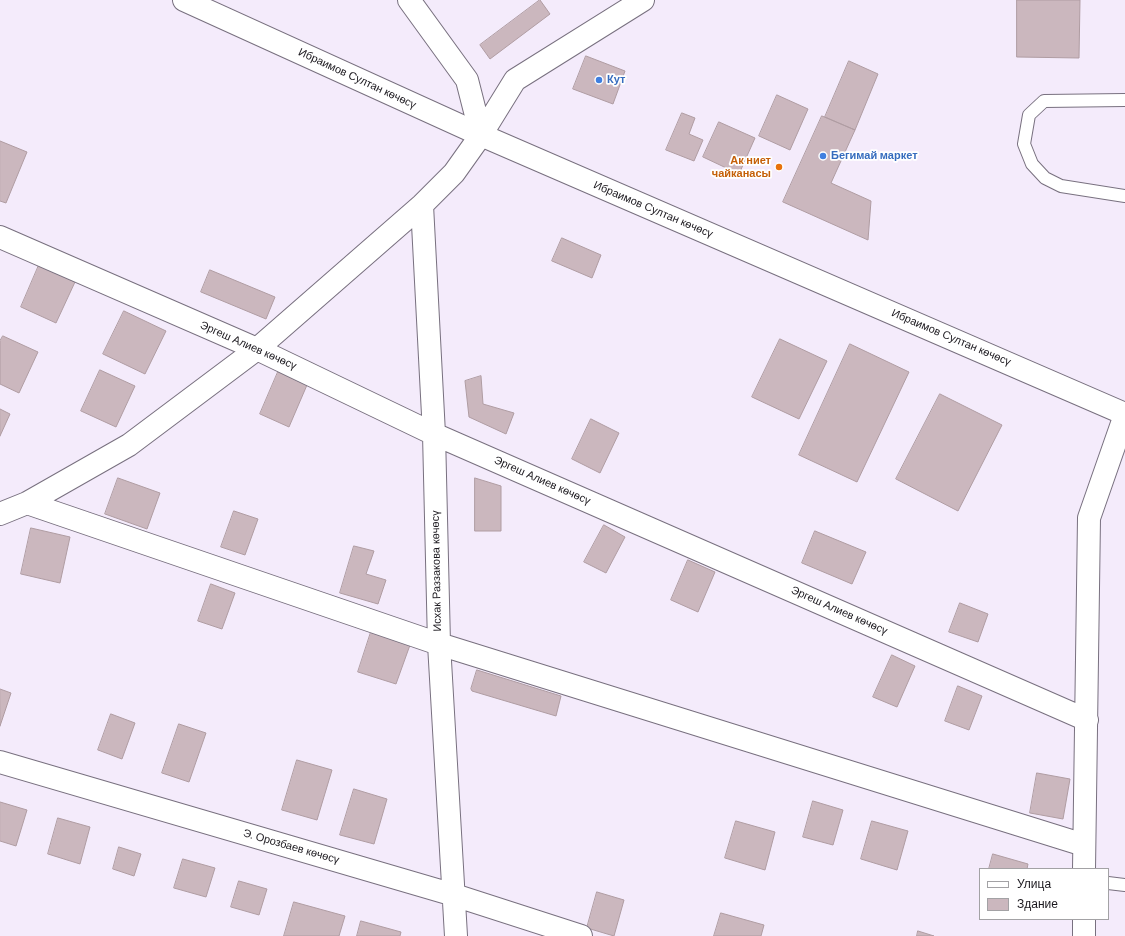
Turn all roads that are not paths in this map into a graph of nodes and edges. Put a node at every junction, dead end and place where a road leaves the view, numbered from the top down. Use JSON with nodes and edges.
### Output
{"nodes":[{"id":1,"x":184,"y":0,"type":"edge"},
{"id":2,"x":409,"y":0,"type":"edge"},
{"id":3,"x":643,"y":0,"type":"edge"},
{"id":4,"x":1125,"y":100,"type":"edge"},
{"id":5,"x":481,"y":136,"type":"junction"},
{"id":6,"x":1125,"y":196,"type":"edge"},
{"id":7,"x":422,"y":205,"type":"junction"},
{"id":8,"x":0,"y":237,"type":"edge"},
{"id":9,"x":257,"y":349,"type":"junction"},
{"id":10,"x":1125,"y":414,"type":"edge"},
{"id":11,"x":434,"y":434,"type":"junction"},
{"id":12,"x":27,"y":503,"type":"junction"},
{"id":13,"x":0,"y":514,"type":"edge"},
{"id":14,"x":439,"y":644,"type":"junction"},
{"id":15,"x":1087,"y":720,"type":"junction"},
{"id":16,"x":0,"y":762,"type":"edge"},
{"id":17,"x":1084,"y":845,"type":"junction"},
{"id":18,"x":1084,"y":868,"type":"edge"},
{"id":19,"x":1109,"y":883,"type":"edge"},
{"id":20,"x":1125,"y":885,"type":"edge"},
{"id":21,"x":454,"y":895,"type":"junction"},
{"id":22,"x":1084,"y":920,"type":"edge"},
{"id":23,"x":456,"y":936,"type":"edge"},
{"id":24,"x":581,"y":936,"type":"edge"},
{"id":25,"x":1084,"y":936,"type":"edge"}],
"edges":[{"from":1,"to":5,"type":"street","name":"Ибраимов Султан көчөсү"},
{"from":2,"to":5,"type":"street"},
{"from":3,"to":5,"type":"street"},
{"from":4,"to":6,"type":"lane"},
{"from":5,"to":7,"type":"street"},
{"from":5,"to":10,"type":"street","name":"Ибраимов Султан көчөсү"},
{"from":7,"to":9,"type":"street"},
{"from":7,"to":11,"type":"street","name":"Исхак Раззакова көчөсү"},
{"from":8,"to":9,"type":"street","name":"Эргеш Алиев көчөсү"},
{"from":9,"to":11,"type":"street","name":"Эргеш Алиев көчөсү"},
{"from":9,"to":12,"type":"street"},
{"from":10,"to":15,"type":"street"},
{"from":11,"to":14,"type":"street","name":"Исхак Раззакова көчөсү"},
{"from":11,"to":15,"type":"street","name":"Эргеш Алиев көчөсү"},
{"from":12,"to":13,"type":"street"},
{"from":12,"to":14,"type":"street"},
{"from":14,"to":17,"type":"street"},
{"from":14,"to":21,"type":"street","name":"Исхак Раззакова көчөсү"},
{"from":15,"to":17,"type":"street"},
{"from":16,"to":21,"type":"street","name":"Э. Орозбаев көчөсү"},
{"from":17,"to":18,"type":"street"},
{"from":19,"to":20,"type":"lane"},
{"from":21,"to":23,"type":"street","name":"Исхак Раззакова көчөсү"},
{"from":21,"to":24,"type":"street","name":"Э. Орозбаев көчөсү"},
{"from":22,"to":25,"type":"street"}]}
